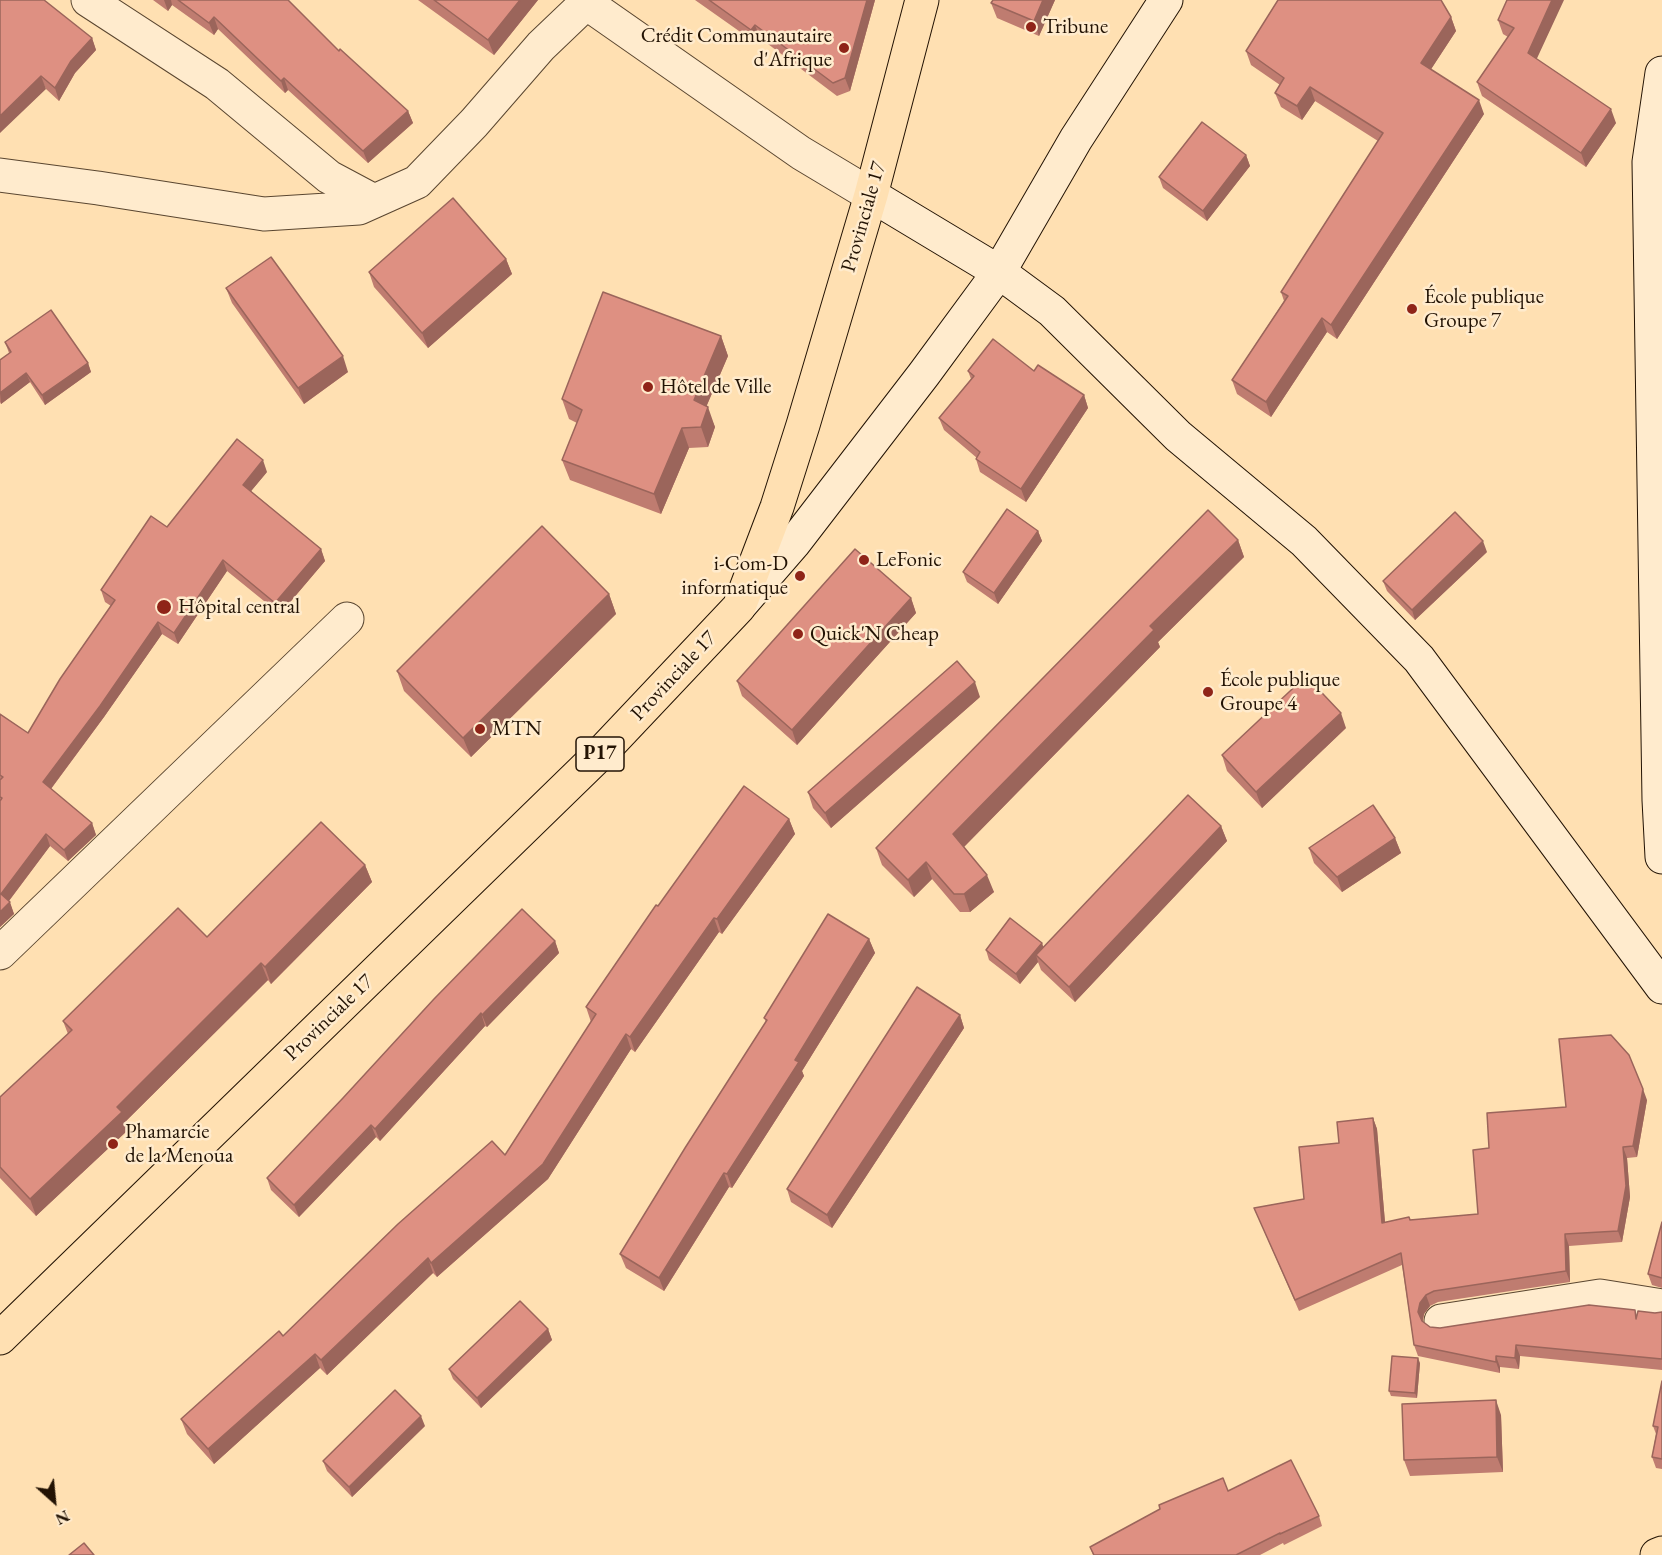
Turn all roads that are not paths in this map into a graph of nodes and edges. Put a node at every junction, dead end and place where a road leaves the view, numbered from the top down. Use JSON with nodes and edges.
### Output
{"nodes":[{"id":1,"x":88,"y":0,"type":"edge"},
{"id":2,"x":922,"y":0,"type":"edge"},
{"id":3,"x":1166,"y":0,"type":"edge"},
{"id":4,"x":584,"y":2,"type":"edge"},
{"id":5,"x":1662,"y":72,"type":"edge"},
{"id":6,"x":0,"y":176,"type":"edge"},
{"id":7,"x":871,"y":195,"type":"junction"},
{"id":8,"x":374,"y":201,"type":"junction"},
{"id":9,"x":999,"y":272,"type":"junction"},
{"id":10,"x":739,"y":607,"type":"junction"},
{"id":11,"x":347,"y":619,"type":"dead end"},
{"id":12,"x":1660,"y":800,"type":"edge"},
{"id":13,"x":1662,"y":857,"type":"edge"},
{"id":14,"x":0,"y":952,"type":"edge"},
{"id":15,"x":1662,"y":987,"type":"edge"},
{"id":16,"x":1662,"y":1306,"type":"edge"},
{"id":17,"x":1441,"y":1321,"type":"dead end"},
{"id":18,"x":0,"y":1338,"type":"edge"},
{"id":19,"x":1662,"y":1553,"type":"edge"},
{"id":20,"x":1657,"y":1555,"type":"edge"}],
"edges":[{"from":1,"to":8,"type":"street"},
{"from":2,"to":7,"type":"main road","name":"Provinciale 17","number":"P17"},
{"from":3,"to":9,"type":"street"},
{"from":4,"to":7,"type":"street"},
{"from":4,"to":8,"type":"street"},
{"from":5,"to":12,"type":"street"},
{"from":6,"to":8,"type":"street"},
{"from":7,"to":9,"type":"street"},
{"from":7,"to":10,"type":"main road","name":"Provinciale 17","number":"P17"},
{"from":9,"to":10,"type":"street"},
{"from":9,"to":15,"type":"street"},
{"from":10,"to":18,"type":"main road","name":"Provinciale 17","number":"P17"},
{"from":11,"to":14,"type":"street"},
{"from":12,"to":13,"type":"street"},
{"from":16,"to":17,"type":"street"},
{"from":19,"to":20,"type":"main road"}]}
